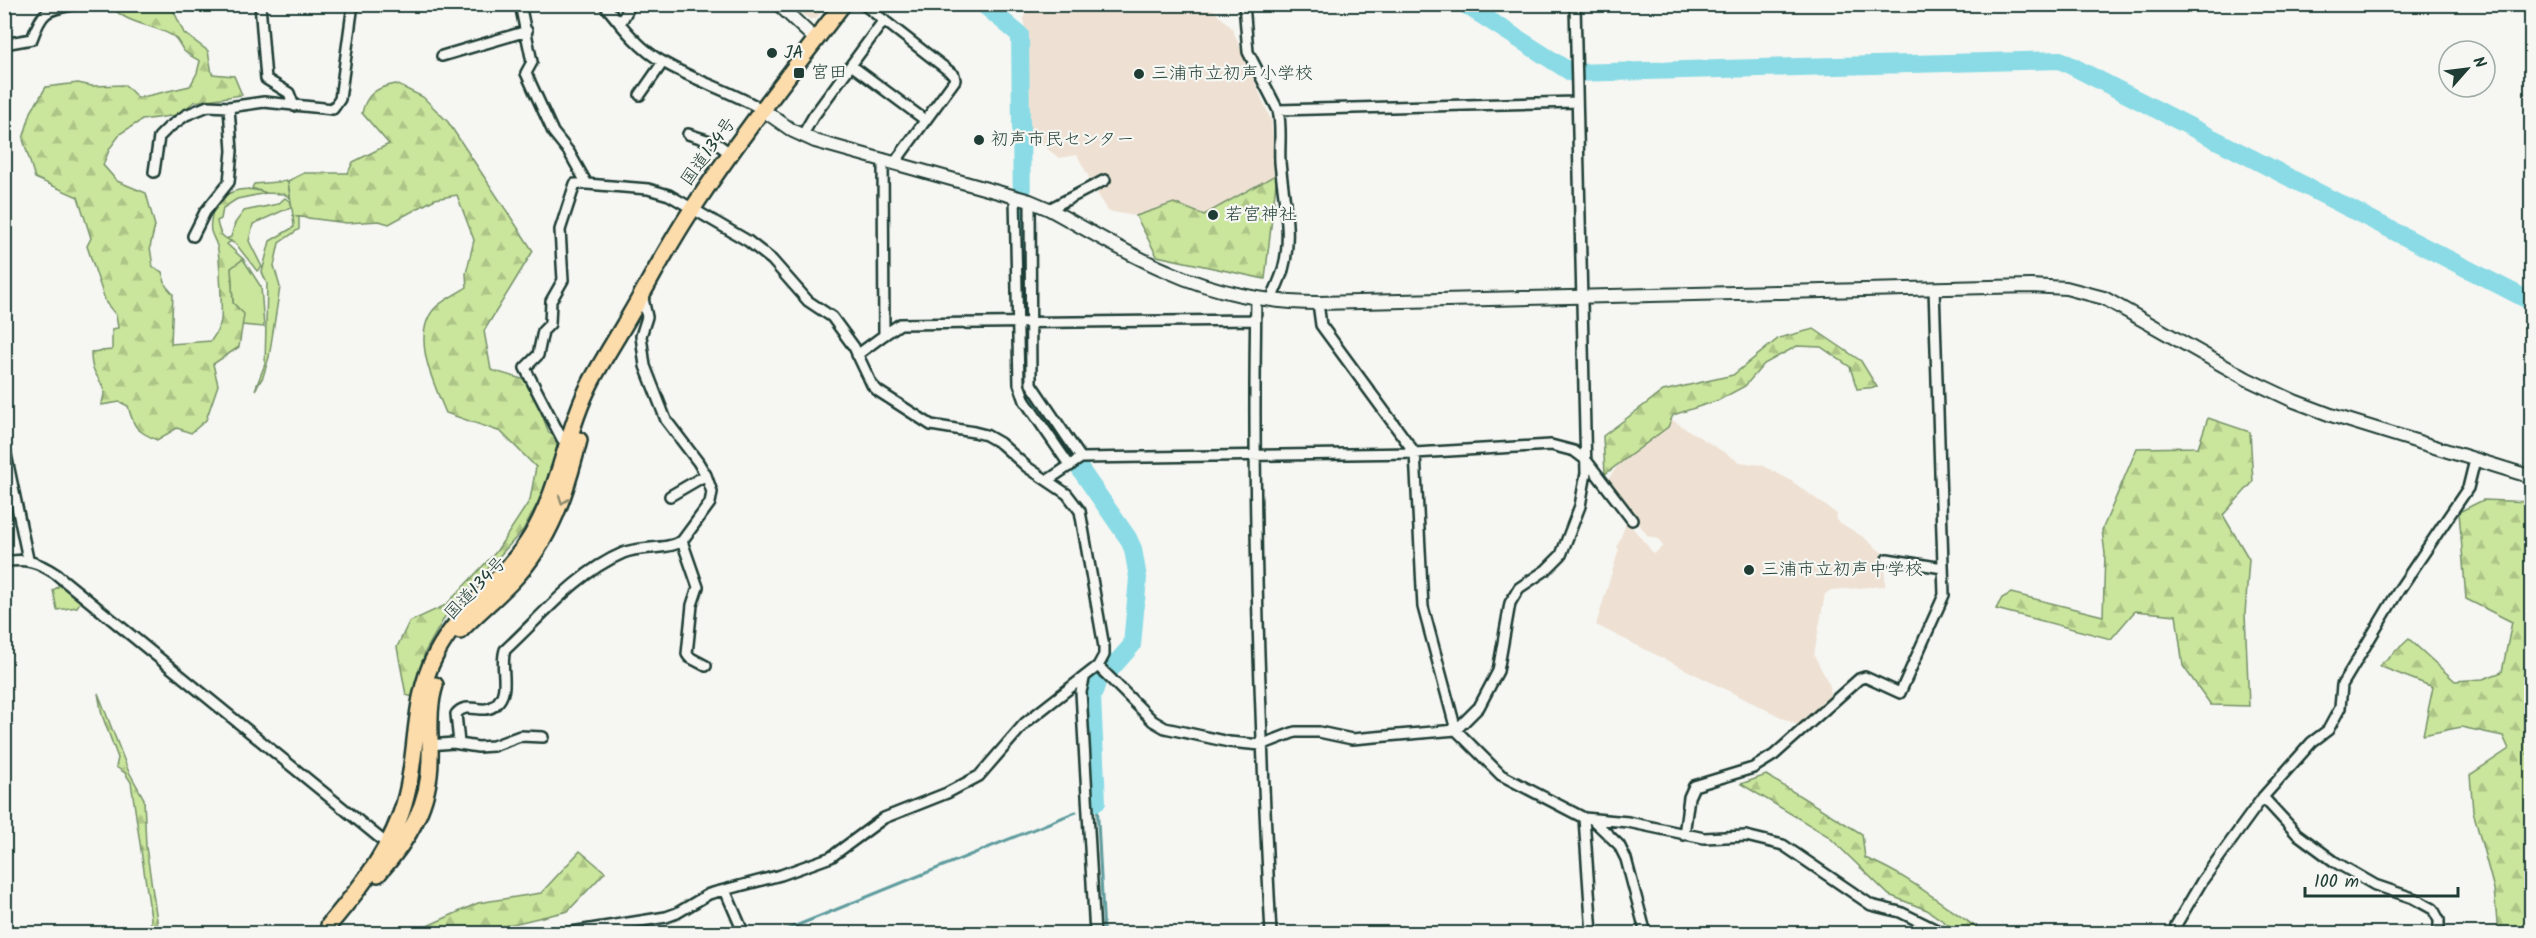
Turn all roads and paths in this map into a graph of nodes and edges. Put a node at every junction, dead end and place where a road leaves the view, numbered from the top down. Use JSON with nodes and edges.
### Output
{"nodes":[{"id":1,"x":77,"y":4,"type":"edge"},
{"id":2,"x":260,"y":4,"type":"edge"},
{"id":3,"x":353,"y":4,"type":"edge"},
{"id":4,"x":520,"y":4,"type":"edge"},
{"id":5,"x":604,"y":4,"type":"edge"},
{"id":6,"x":631,"y":4,"type":"edge"},
{"id":7,"x":778,"y":4,"type":"edge"},
{"id":8,"x":843,"y":4,"type":"edge"},
{"id":9,"x":863,"y":4,"type":"edge"},
{"id":10,"x":1244,"y":4,"type":"edge"},
{"id":11,"x":1575,"y":4,"type":"edge"},
{"id":12,"x":885,"y":20,"type":"junction"},
{"id":13,"x":620,"y":24,"type":"junction"},
{"id":14,"x":527,"y":31,"type":"junction"},
{"id":15,"x":816,"y":40,"type":"junction"},
{"id":16,"x":4,"y":44,"type":"edge"},
{"id":17,"x":442,"y":56,"type":"dead end"},
{"id":18,"x":663,"y":62,"type":"junction"},
{"id":19,"x":851,"y":65,"type":"junction"},
{"id":20,"x":640,"y":94,"type":"dead end"},
{"id":21,"x":1576,"y":102,"type":"junction"},
{"id":22,"x":229,"y":106,"type":"junction"},
{"id":23,"x":294,"y":106,"type":"junction"},
{"id":24,"x":763,"y":110,"type":"junction"},
{"id":25,"x":1278,"y":110,"type":"junction"},
{"id":26,"x":925,"y":120,"type":"junction"},
{"id":27,"x":688,"y":134,"type":"dead end"},
{"id":28,"x":802,"y":136,"type":"junction"},
{"id":29,"x":731,"y":154,"type":"junction"},
{"id":30,"x":889,"y":160,"type":"junction"},
{"id":31,"x":154,"y":172,"type":"dead end"},
{"id":32,"x":1105,"y":180,"type":"dead end"},
{"id":33,"x":586,"y":184,"type":"junction"},
{"id":34,"x":1022,"y":199,"type":"junction"},
{"id":35,"x":693,"y":208,"type":"junction"},
{"id":36,"x":1049,"y":209,"type":"junction"},
{"id":37,"x":193,"y":236,"type":"dead end"},
{"id":38,"x":1935,"y":288,"type":"junction"},
{"id":39,"x":642,"y":294,"type":"junction"},
{"id":40,"x":1256,"y":298,"type":"junction"},
{"id":41,"x":1583,"y":298,"type":"junction"},
{"id":42,"x":1271,"y":300,"type":"junction"},
{"id":43,"x":1318,"y":303,"type":"junction"},
{"id":44,"x":1255,"y":320,"type":"junction"},
{"id":45,"x":1024,"y":323,"type":"junction"},
{"id":46,"x":884,"y":334,"type":"junction"},
{"id":47,"x":857,"y":355,"type":"junction"},
{"id":48,"x":602,"y":364,"type":"junction"},
{"id":49,"x":568,"y":443,"type":"junction"},
{"id":50,"x":4,"y":444,"type":"edge"},
{"id":51,"x":1415,"y":453,"type":"junction"},
{"id":52,"x":1255,"y":455,"type":"junction"},
{"id":53,"x":1586,"y":460,"type":"junction"},
{"id":54,"x":2475,"y":460,"type":"junction"},
{"id":55,"x":1075,"y":462,"type":"junction"},
{"id":56,"x":706,"y":475,"type":"junction"},
{"id":57,"x":2532,"y":477,"type":"edge"},
{"id":58,"x":1048,"y":480,"type":"junction"},
{"id":59,"x":670,"y":496,"type":"dead end"},
{"id":60,"x":1632,"y":520,"type":"dead end"},
{"id":61,"x":682,"y":541,"type":"junction"},
{"id":62,"x":28,"y":559,"type":"junction"},
{"id":63,"x":1887,"y":560,"type":"dead end"},
{"id":64,"x":4,"y":562,"type":"edge"},
{"id":65,"x":1943,"y":568,"type":"junction"},
{"id":66,"x":706,"y":666,"type":"dead end"},
{"id":67,"x":1098,"y":666,"type":"junction"},
{"id":68,"x":1084,"y":679,"type":"junction"},
{"id":69,"x":1456,"y":730,"type":"junction"},
{"id":70,"x":543,"y":738,"type":"dead end"},
{"id":71,"x":459,"y":743,"type":"junction"},
{"id":72,"x":1261,"y":746,"type":"junction"},
{"id":73,"x":430,"y":753,"type":"junction"},
{"id":74,"x":2263,"y":797,"type":"junction"},
{"id":75,"x":399,"y":818,"type":"junction"},
{"id":76,"x":1588,"y":819,"type":"junction"},
{"id":77,"x":1684,"y":835,"type":"junction"},
{"id":78,"x":387,"y":844,"type":"junction"},
{"id":79,"x":385,"y":866,"type":"junction"},
{"id":80,"x":726,"y":890,"type":"junction"},
{"id":81,"x":2176,"y":925,"type":"dead end"},
{"id":82,"x":324,"y":929,"type":"edge"},
{"id":83,"x":559,"y":933,"type":"edge"},
{"id":84,"x":744,"y":933,"type":"edge"},
{"id":85,"x":1095,"y":933,"type":"edge"},
{"id":86,"x":1271,"y":933,"type":"edge"},
{"id":87,"x":1592,"y":933,"type":"edge"},
{"id":88,"x":1646,"y":933,"type":"edge"},
{"id":89,"x":1946,"y":933,"type":"edge"},
{"id":90,"x":2439,"y":933,"type":"edge"}],
"edges":[{"from":1,"to":16,"type":"street"},
{"from":2,"to":23,"type":"street"},
{"from":3,"to":23,"type":"street"},
{"from":4,"to":14,"type":"street"},
{"from":5,"to":13,"type":"street"},
{"from":6,"to":13,"type":"street"},
{"from":7,"to":15,"type":"street"},
{"from":8,"to":15,"type":"highway","name":"国道134号"},
{"from":9,"to":12,"type":"street"},
{"from":10,"to":25,"type":"street"},
{"from":11,"to":21,"type":"street"},
{"from":12,"to":19,"type":"street"},
{"from":12,"to":26,"type":"street"},
{"from":13,"to":18,"type":"street"},
{"from":14,"to":17,"type":"street"},
{"from":14,"to":33,"type":"street"},
{"from":15,"to":24,"type":"highway","name":"国道134号"},
{"from":18,"to":20,"type":"street"},
{"from":18,"to":24,"type":"street"},
{"from":19,"to":26,"type":"street"},
{"from":19,"to":28,"type":"street"},
{"from":21,"to":25,"type":"street"},
{"from":21,"to":41,"type":"street"},
{"from":22,"to":23,"type":"street"},
{"from":22,"to":31,"type":"street"},
{"from":22,"to":37,"type":"street"},
{"from":24,"to":28,"type":"street"},
{"from":24,"to":29,"type":"highway","name":"国道134号"},
{"from":25,"to":42,"type":"street"},
{"from":26,"to":30,"type":"street"},
{"from":27,"to":29,"type":"street"},
{"from":28,"to":30,"type":"street"},
{"from":29,"to":35,"type":"highway","name":"国道134号"},
{"from":30,"to":34,"type":"street"},
{"from":30,"to":46,"type":"street"},
{"from":32,"to":36,"type":"street"},
{"from":33,"to":35,"type":"street"},
{"from":33,"to":49,"type":"street"},
{"from":34,"to":36,"type":"street"},
{"from":34,"to":45,"type":"street"},
{"from":34,"to":45,"type":"street"},
{"from":35,"to":39,"type":"highway","name":"国道134号"},
{"from":35,"to":47,"type":"street"},
{"from":36,"to":40,"type":"street"},
{"from":38,"to":41,"type":"street"},
{"from":38,"to":54,"type":"street"},
{"from":38,"to":65,"type":"street"},
{"from":39,"to":48,"type":"highway","name":"国道134号"},
{"from":39,"to":56,"type":"street"},
{"from":40,"to":42,"type":"street"},
{"from":40,"to":44,"type":"street"},
{"from":41,"to":43,"type":"street"},
{"from":41,"to":53,"type":"street"},
{"from":42,"to":43,"type":"street"},
{"from":43,"to":51,"type":"street"},
{"from":44,"to":45,"type":"street"},
{"from":44,"to":52,"type":"street"},
{"from":45,"to":46,"type":"street"},
{"from":45,"to":55,"type":"street"},
{"from":46,"to":47,"type":"street"},
{"from":47,"to":58,"type":"street"},
{"from":48,"to":49,"type":"highway","name":"国道134号"},
{"from":48,"to":73,"type":"highway","name":"国道134号","one_way":true},
{"from":49,"to":75,"type":"highway","name":"国道134号"},
{"from":50,"to":62,"type":"street"},
{"from":51,"to":52,"type":"street"},
{"from":51,"to":53,"type":"street"},
{"from":51,"to":69,"type":"street"},
{"from":52,"to":55,"type":"street"},
{"from":52,"to":72,"type":"street"},
{"from":53,"to":60,"type":"street"},
{"from":53,"to":69,"type":"street"},
{"from":54,"to":57,"type":"street"},
{"from":54,"to":74,"type":"street"},
{"from":55,"to":58,"type":"street"},
{"from":56,"to":59,"type":"street"},
{"from":56,"to":61,"type":"street"},
{"from":58,"to":67,"type":"street"},
{"from":61,"to":66,"type":"street"},
{"from":61,"to":71,"type":"street"},
{"from":62,"to":64,"type":"street"},
{"from":62,"to":78,"type":"street"},
{"from":63,"to":65,"type":"street"},
{"from":65,"to":77,"type":"street"},
{"from":67,"to":68,"type":"street"},
{"from":67,"to":72,"type":"street"},
{"from":68,"to":80,"type":"street"},
{"from":68,"to":85,"type":"street"},
{"from":69,"to":72,"type":"street"},
{"from":69,"to":76,"type":"street"},
{"from":70,"to":71,"type":"street"},
{"from":71,"to":73,"type":"street"},
{"from":72,"to":86,"type":"street"},
{"from":73,"to":75,"type":"highway"},
{"from":73,"to":78,"type":"highway"},
{"from":73,"to":79,"type":"highway","name":"国道134号"},
{"from":74,"to":81,"type":"street"},
{"from":74,"to":90,"type":"street"},
{"from":75,"to":78,"type":"highway","name":"国道134号"},
{"from":76,"to":77,"type":"street"},
{"from":76,"to":87,"type":"street"},
{"from":76,"to":88,"type":"street"},
{"from":77,"to":89,"type":"street"},
{"from":78,"to":79,"type":"highway"},
{"from":78,"to":82,"type":"highway","name":"国道134号"},
{"from":79,"to":82,"type":"highway","name":"国道134号"},
{"from":80,"to":83,"type":"street"},
{"from":80,"to":84,"type":"street"}]}
